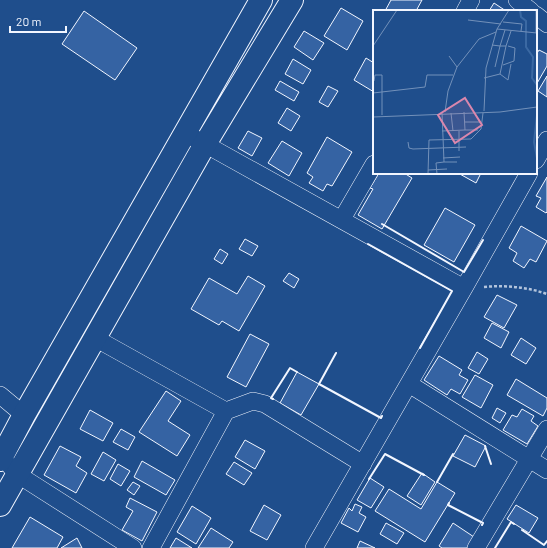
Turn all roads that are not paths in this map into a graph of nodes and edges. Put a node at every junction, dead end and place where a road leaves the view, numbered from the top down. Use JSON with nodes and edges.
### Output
{"nodes":[{"id":1,"x":261,"y":0,"type":"edge"},
{"id":2,"x":292,"y":0,"type":"edge"},
{"id":3,"x":471,"y":0,"type":"edge"},
{"id":4,"x":517,"y":0,"type":"edge"},
{"id":5,"x":466,"y":10,"type":"edge"},
{"id":6,"x":530,"y":10,"type":"edge"},
{"id":7,"x":537,"y":16,"type":"edge"},
{"id":8,"x":547,"y":24,"type":"edge"},
{"id":9,"x":185,"y":133,"type":"junction"},
{"id":10,"x":547,"y":140,"type":"edge"},
{"id":11,"x":205,"y":144,"type":"junction"},
{"id":12,"x":537,"y":158,"type":"edge"},
{"id":13,"x":373,"y":166,"type":"edge"},
{"id":14,"x":528,"y":174,"type":"edge"},
{"id":15,"x":342,"y":219,"type":"junction"},
{"id":16,"x":464,"y":288,"type":"junction"},
{"id":17,"x":95,"y":338,"type":"junction"},
{"id":18,"x":409,"y":384,"type":"junction"},
{"id":19,"x":0,"y":395,"type":"edge"},
{"id":20,"x":226,"y":411,"type":"junction"},
{"id":21,"x":24,"y":415,"type":"junction"},
{"id":22,"x":547,"y":429,"type":"edge"},
{"id":23,"x":1,"y":459,"type":"edge"},
{"id":24,"x":529,"y":459,"type":"junction"},
{"id":25,"x":363,"y":464,"type":"junction"},
{"id":26,"x":547,"y":470,"type":"edge"},
{"id":27,"x":18,"y":474,"type":"junction"},
{"id":28,"x":0,"y":505,"type":"edge"},
{"id":29,"x":133,"y":548,"type":"edge"},
{"id":30,"x":152,"y":548,"type":"edge"},
{"id":31,"x":314,"y":548,"type":"edge"},
{"id":32,"x":476,"y":548,"type":"edge"}],
"edges":[{"from":1,"to":9,"type":"main road"},
{"from":2,"to":11,"type":"main road"},
{"from":3,"to":5,"type":"street"},
{"from":4,"to":6,"type":"street"},
{"from":7,"to":8,"type":"street"},
{"from":9,"to":11,"type":"street"},
{"from":9,"to":21,"type":"main road"},
{"from":10,"to":12,"type":"street"},
{"from":11,"to":15,"type":"street"},
{"from":11,"to":17,"type":"main road"},
{"from":13,"to":15,"type":"street"},
{"from":14,"to":16,"type":"street"},
{"from":15,"to":16,"type":"street"},
{"from":16,"to":18,"type":"street"},
{"from":17,"to":20,"type":"street"},
{"from":17,"to":27,"type":"main road"},
{"from":18,"to":24,"type":"street"},
{"from":18,"to":25,"type":"street"},
{"from":19,"to":21,"type":"street"},
{"from":20,"to":25,"type":"street"},
{"from":20,"to":30,"type":"street"},
{"from":21,"to":23,"type":"main road"},
{"from":22,"to":24,"type":"street"},
{"from":23,"to":27,"type":"street"},
{"from":24,"to":26,"type":"street"},
{"from":24,"to":32,"type":"street"},
{"from":25,"to":31,"type":"street"},
{"from":27,"to":28,"type":"main road"},
{"from":27,"to":29,"type":"street"}]}
